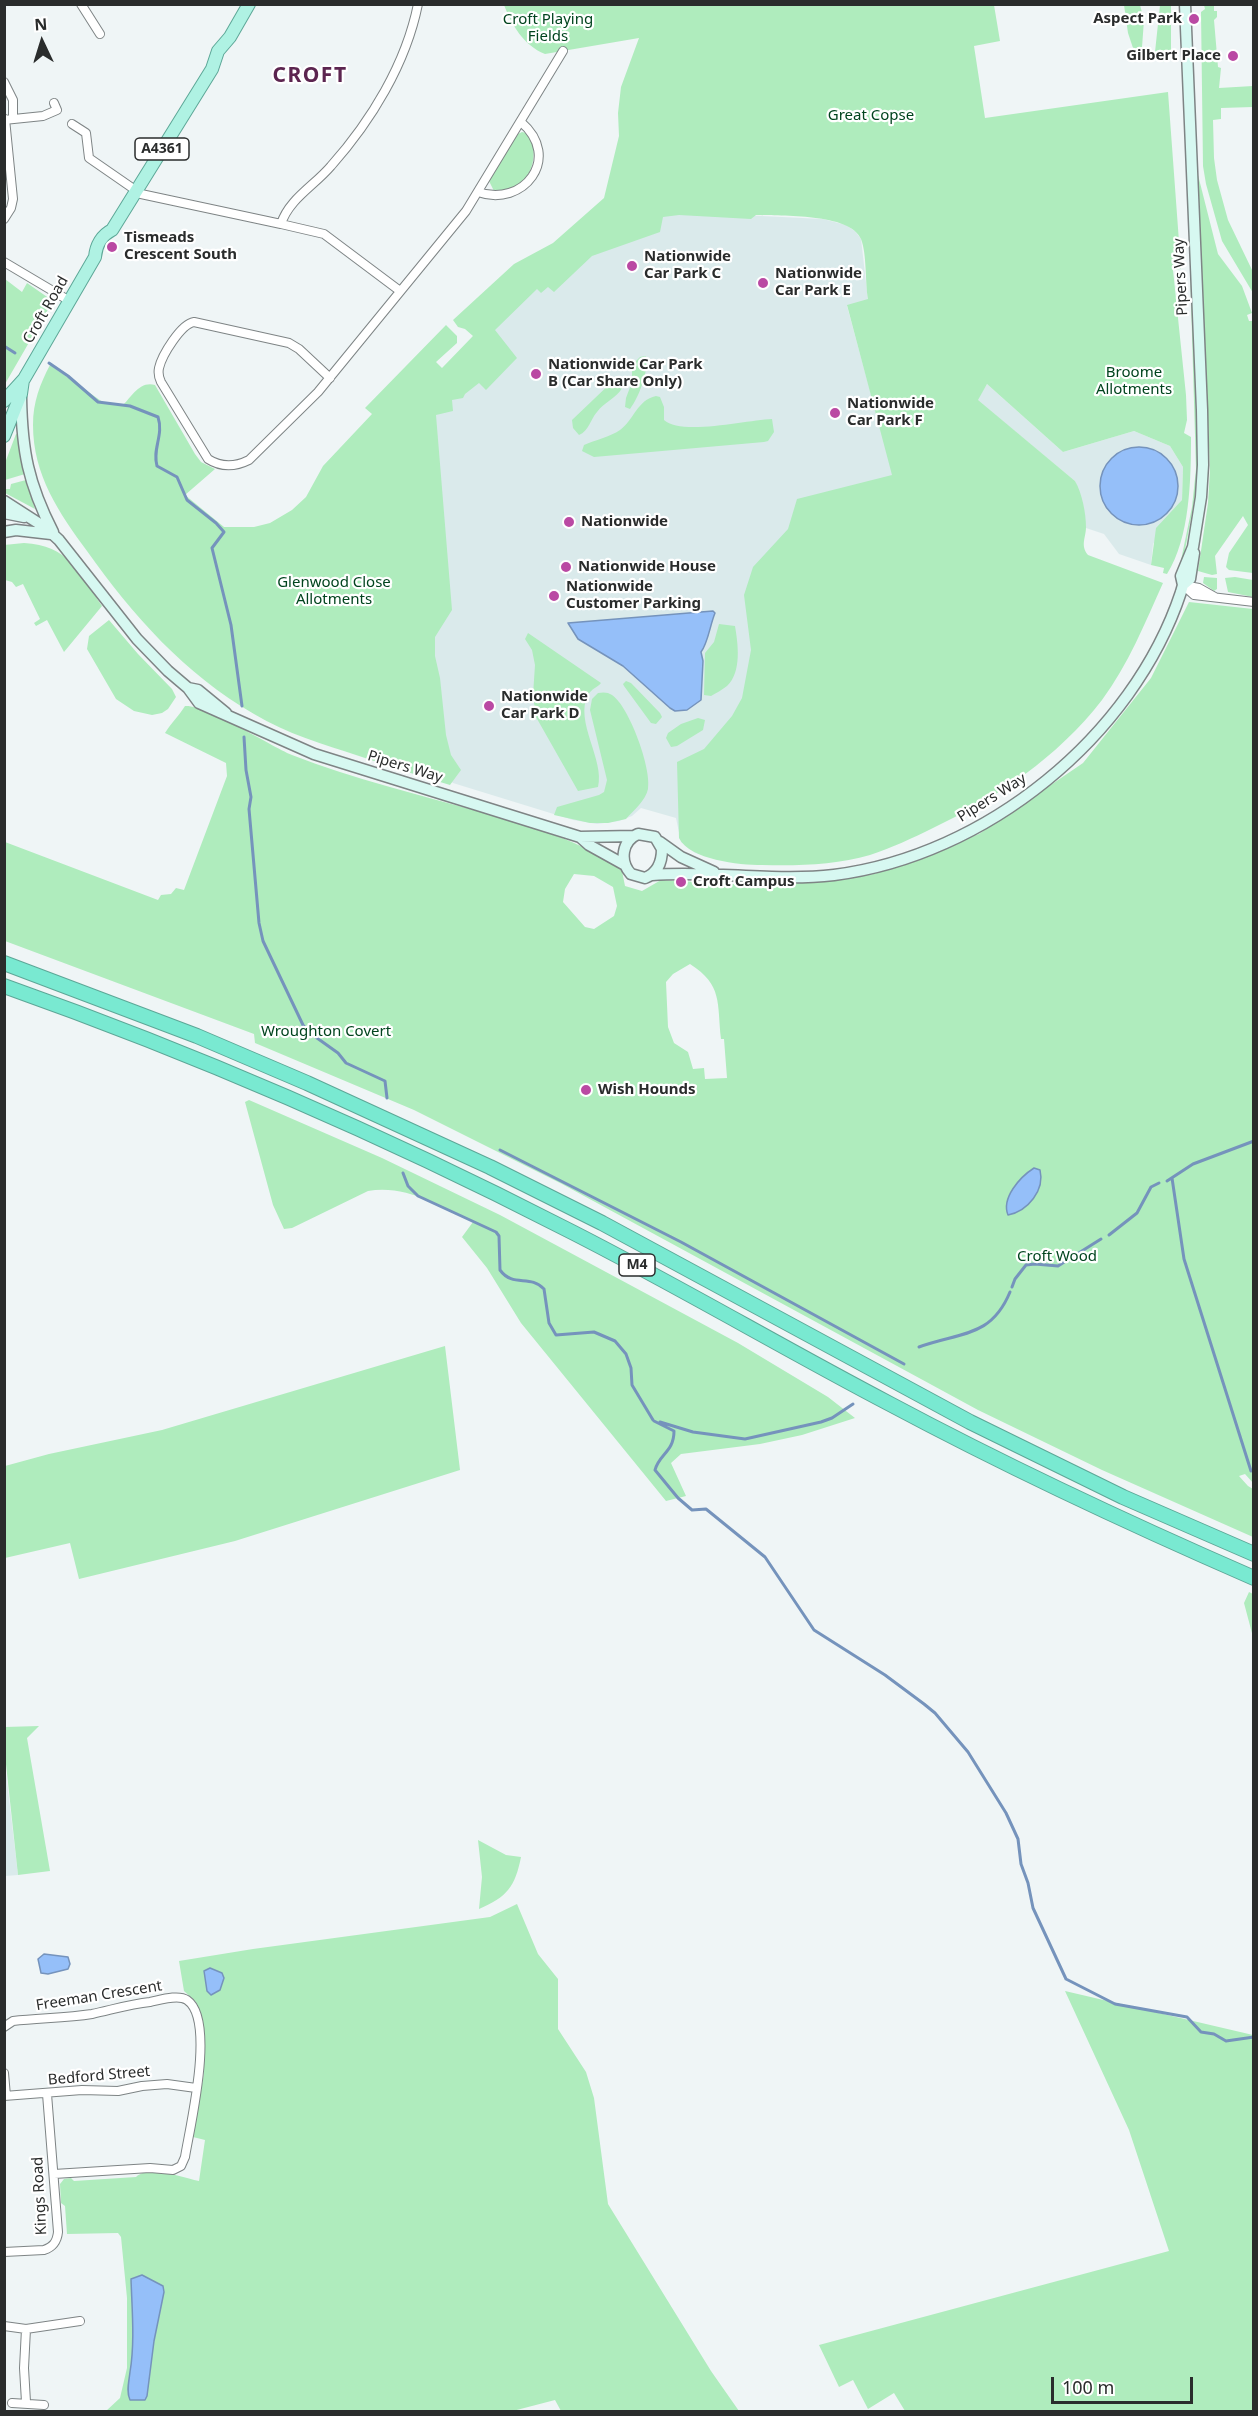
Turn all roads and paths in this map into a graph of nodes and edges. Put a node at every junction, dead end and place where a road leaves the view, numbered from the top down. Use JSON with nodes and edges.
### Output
{"nodes":[{"id":1,"x":81,"y":4,"type":"edge"},
{"id":2,"x":249,"y":4,"type":"edge"},
{"id":3,"x":418,"y":4,"type":"edge"},
{"id":4,"x":1185,"y":4,"type":"edge"},
{"id":5,"x":100,"y":34,"type":"dead end"},
{"id":6,"x":564,"y":51,"type":"dead end"},
{"id":7,"x":4,"y":82,"type":"edge"},
{"id":8,"x":54,"y":103,"type":"dead end"},
{"id":9,"x":8,"y":119,"type":"edge"},
{"id":10,"x":521,"y":122,"type":"junction"},
{"id":11,"x":72,"y":124,"type":"dead end"},
{"id":12,"x":135,"y":192,"type":"junction"},
{"id":13,"x":478,"y":192,"type":"junction"},
{"id":14,"x":4,"y":219,"type":"edge"},
{"id":15,"x":281,"y":224,"type":"junction"},
{"id":16,"x":4,"y":262,"type":"edge"},
{"id":17,"x":400,"y":291,"type":"junction"},
{"id":18,"x":68,"y":300,"type":"junction"},
{"id":19,"x":330,"y":378,"type":"junction"},
{"id":20,"x":24,"y":379,"type":"junction"},
{"id":21,"x":21,"y":394,"type":"junction"},
{"id":22,"x":4,"y":401,"type":"edge"},
{"id":23,"x":4,"y":436,"type":"edge"},
{"id":24,"x":4,"y":501,"type":"edge"},
{"id":25,"x":4,"y":513,"type":"edge"},
{"id":26,"x":28,"y":518,"type":"junction"},
{"id":27,"x":4,"y":532,"type":"edge"},
{"id":28,"x":54,"y":535,"type":"junction"},
{"id":29,"x":1183,"y":585,"type":"junction"},
{"id":30,"x":1254,"y":602,"type":"edge"},
{"id":31,"x":634,"y":836,"type":"junction"},
{"id":32,"x":580,"y":837,"type":"junction"},
{"id":33,"x":659,"y":841,"type":"junction"},
{"id":34,"x":625,"y":865,"type":"junction"},
{"id":35,"x":717,"y":873,"type":"junction"},
{"id":36,"x":652,"y":874,"type":"junction"},
{"id":37,"x":4,"y":963,"type":"edge"},
{"id":38,"x":4,"y":986,"type":"edge"},
{"id":39,"x":1254,"y":1554,"type":"edge"},
{"id":40,"x":1254,"y":1578,"type":"edge"},
{"id":41,"x":4,"y":2027,"type":"edge"},
{"id":42,"x":4,"y":2073,"type":"edge"},
{"id":43,"x":196,"y":2088,"type":"junction"},
{"id":44,"x":47,"y":2094,"type":"junction"},
{"id":45,"x":5,"y":2096,"type":"edge"},
{"id":46,"x":54,"y":2174,"type":"junction"},
{"id":47,"x":4,"y":2253,"type":"edge"},
{"id":48,"x":80,"y":2321,"type":"dead end"},
{"id":49,"x":4,"y":2326,"type":"edge"},
{"id":50,"x":26,"y":2329,"type":"junction"},
{"id":51,"x":26,"y":2402,"type":"junction"},
{"id":52,"x":12,"y":2403,"type":"dead end"},
{"id":53,"x":44,"y":2405,"type":"dead end"}],
"edges":[{"from":1,"to":5,"type":"street"},
{"from":2,"to":12,"type":"main road","name":"Croft Road","number":"A4361"},
{"from":3,"to":15,"type":"street"},
{"from":4,"to":29,"type":"main road","name":"Pipers Way"},
{"from":6,"to":10,"type":"street"},
{"from":7,"to":9,"type":"street"},
{"from":8,"to":9,"type":"street"},
{"from":9,"to":14,"type":"street"},
{"from":10,"to":13,"type":"street"},
{"from":10,"to":13,"type":"street"},
{"from":11,"to":12,"type":"street"},
{"from":12,"to":15,"type":"street"},
{"from":12,"to":18,"type":"main road","name":"Croft Road","number":"A4361"},
{"from":13,"to":17,"type":"street"},
{"from":15,"to":17,"type":"street"},
{"from":16,"to":18,"type":"street"},
{"from":17,"to":19,"type":"street"},
{"from":18,"to":20,"type":"main road","name":"Croft Road","number":"A4361"},
{"from":19,"to":19,"type":"street"},
{"from":20,"to":21,"type":"main road","name":"Croft Road","number":"A4361"},
{"from":20,"to":22,"type":"main road","name":"Croft Road","number":"A4361"},
{"from":21,"to":23,"type":"main road","name":"Croft Road","number":"A4361"},
{"from":21,"to":28,"type":"main road"},
{"from":24,"to":26,"type":"main road","name":"Pipers Way"},
{"from":25,"to":26,"type":"main road","name":"Pipers Way"},
{"from":26,"to":28,"type":"main road","name":"Pipers Way"},
{"from":27,"to":28,"type":"main road"},
{"from":28,"to":32,"type":"main road","name":"Pipers Way"},
{"from":29,"to":30,"type":"street"},
{"from":29,"to":35,"type":"main road","name":"Pipers Way"},
{"from":31,"to":32,"type":"main road","name":"Pipers Way"},
{"from":31,"to":33,"type":"main road"},
{"from":31,"to":34,"type":"main road"},
{"from":32,"to":34,"type":"main road","name":"Pipers Way"},
{"from":33,"to":35,"type":"main road","name":"Pipers Way"},
{"from":33,"to":36,"type":"main road"},
{"from":34,"to":36,"type":"main road"},
{"from":35,"to":36,"type":"main road","name":"Pipers Way"},
{"from":37,"to":39,"type":"highway","number":"M4"},
{"from":38,"to":40,"type":"highway","number":"M4"},
{"from":41,"to":43,"type":"street","name":"Freeman Crescent"},
{"from":42,"to":45,"type":"street"},
{"from":43,"to":44,"type":"street","name":"Bedford Street"},
{"from":43,"to":46,"type":"street","name":"Freeman Crescent"},
{"from":44,"to":45,"type":"street","name":"Bedford Street"},
{"from":44,"to":46,"type":"street","name":"Kings Road"},
{"from":46,"to":47,"type":"street","name":"Kings Road"},
{"from":48,"to":50,"type":"street"},
{"from":49,"to":50,"type":"street"},
{"from":50,"to":51,"type":"street"},
{"from":51,"to":52,"type":"street"},
{"from":51,"to":53,"type":"street"}]}
